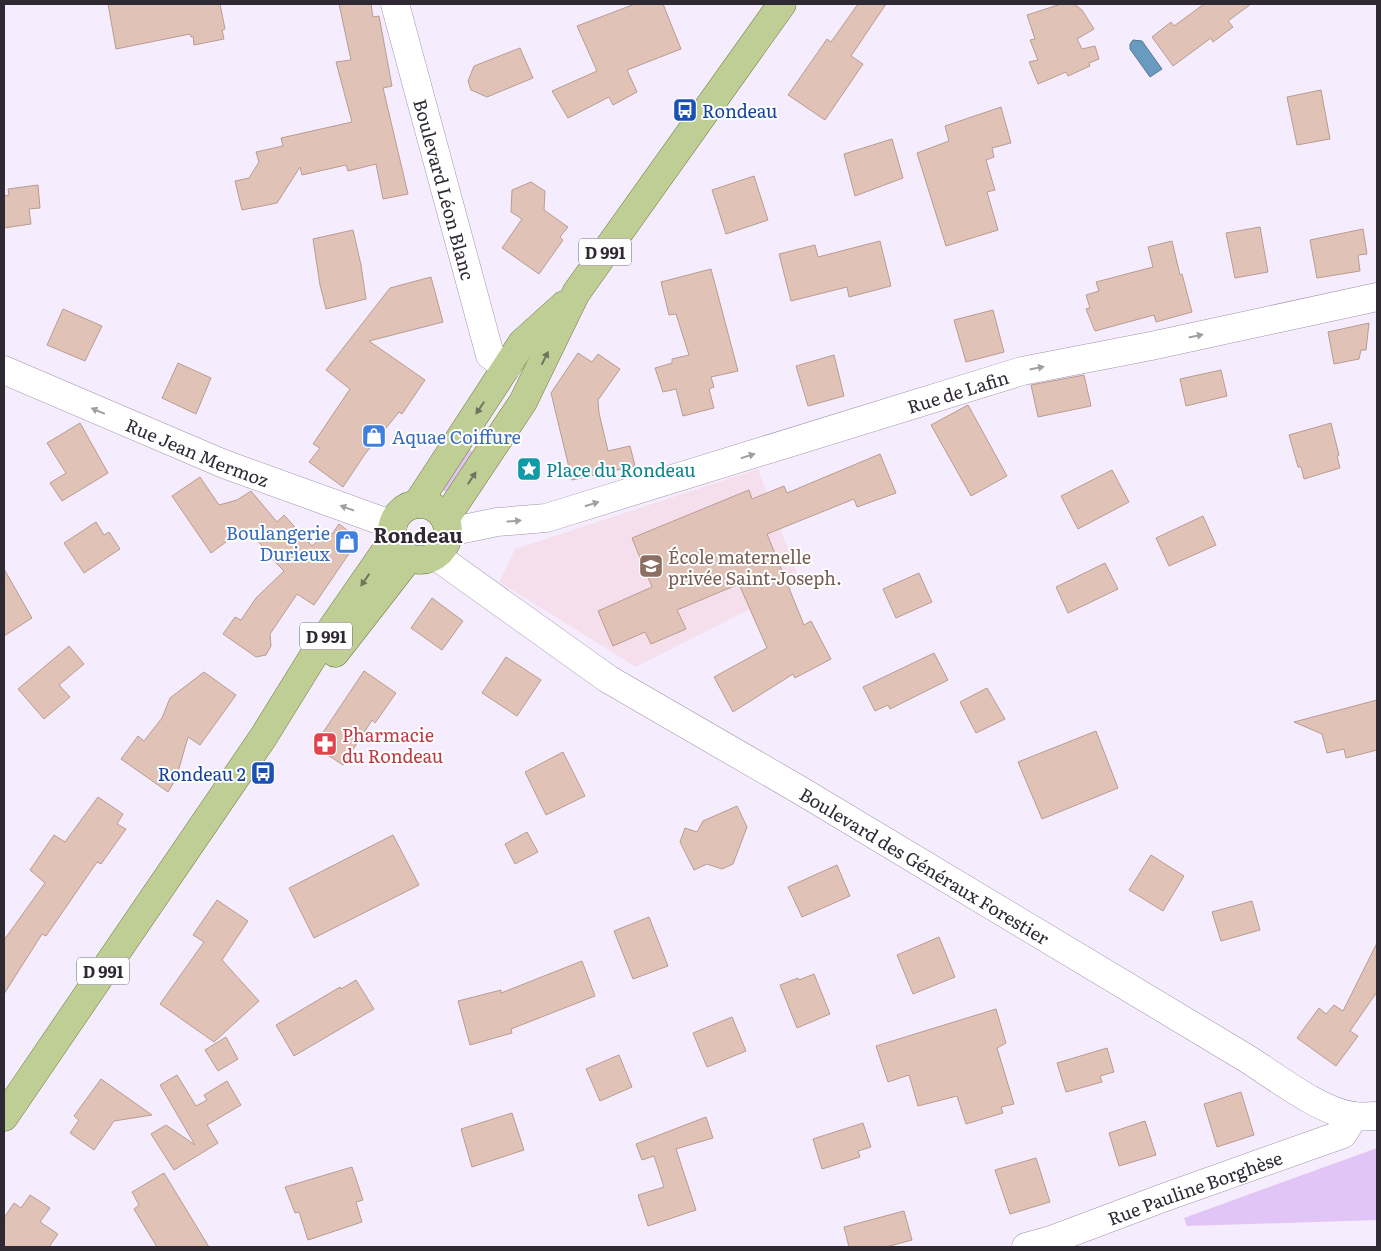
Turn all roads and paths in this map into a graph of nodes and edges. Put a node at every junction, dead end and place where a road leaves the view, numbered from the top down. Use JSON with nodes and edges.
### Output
{"nodes":[{"id":1,"x":395,"y":4,"type":"edge"},
{"id":2,"x":782,"y":4,"type":"edge"},
{"id":3,"x":576,"y":293,"type":"junction"},
{"id":4,"x":1377,"y":297,"type":"edge"},
{"id":5,"x":507,"y":367,"type":"junction"},
{"id":6,"x":4,"y":370,"type":"edge"},
{"id":7,"x":425,"y":539,"type":"junction"},
{"id":8,"x":1366,"y":1116,"type":"edge"},
{"id":9,"x":4,"y":1117,"type":"edge"},
{"id":10,"x":1026,"y":1247,"type":"edge"}],
"edges":[{"from":1,"to":5,"type":"street","name":"Boulevard Léon Blanc"},
{"from":2,"to":3,"type":"main road","number":"D 991"},
{"from":3,"to":5,"type":"main road","number":"D 991"},
{"from":7,"to":3,"type":"main road","number":"D 991","one_way":true},
{"from":7,"to":4,"type":"street","name":"Rue de Lafin","one_way":true},
{"from":5,"to":7,"type":"main road","number":"D 991","one_way":true},
{"from":7,"to":6,"type":"street","name":"Rue Jean Mermoz","one_way":true},
{"from":7,"to":8,"type":"street","name":"Boulevard des Généraux Forestier"},
{"from":7,"to":9,"type":"main road","number":"D 991"},
{"from":8,"to":10,"type":"street","name":"Rue Pauline Borghèse"}]}
